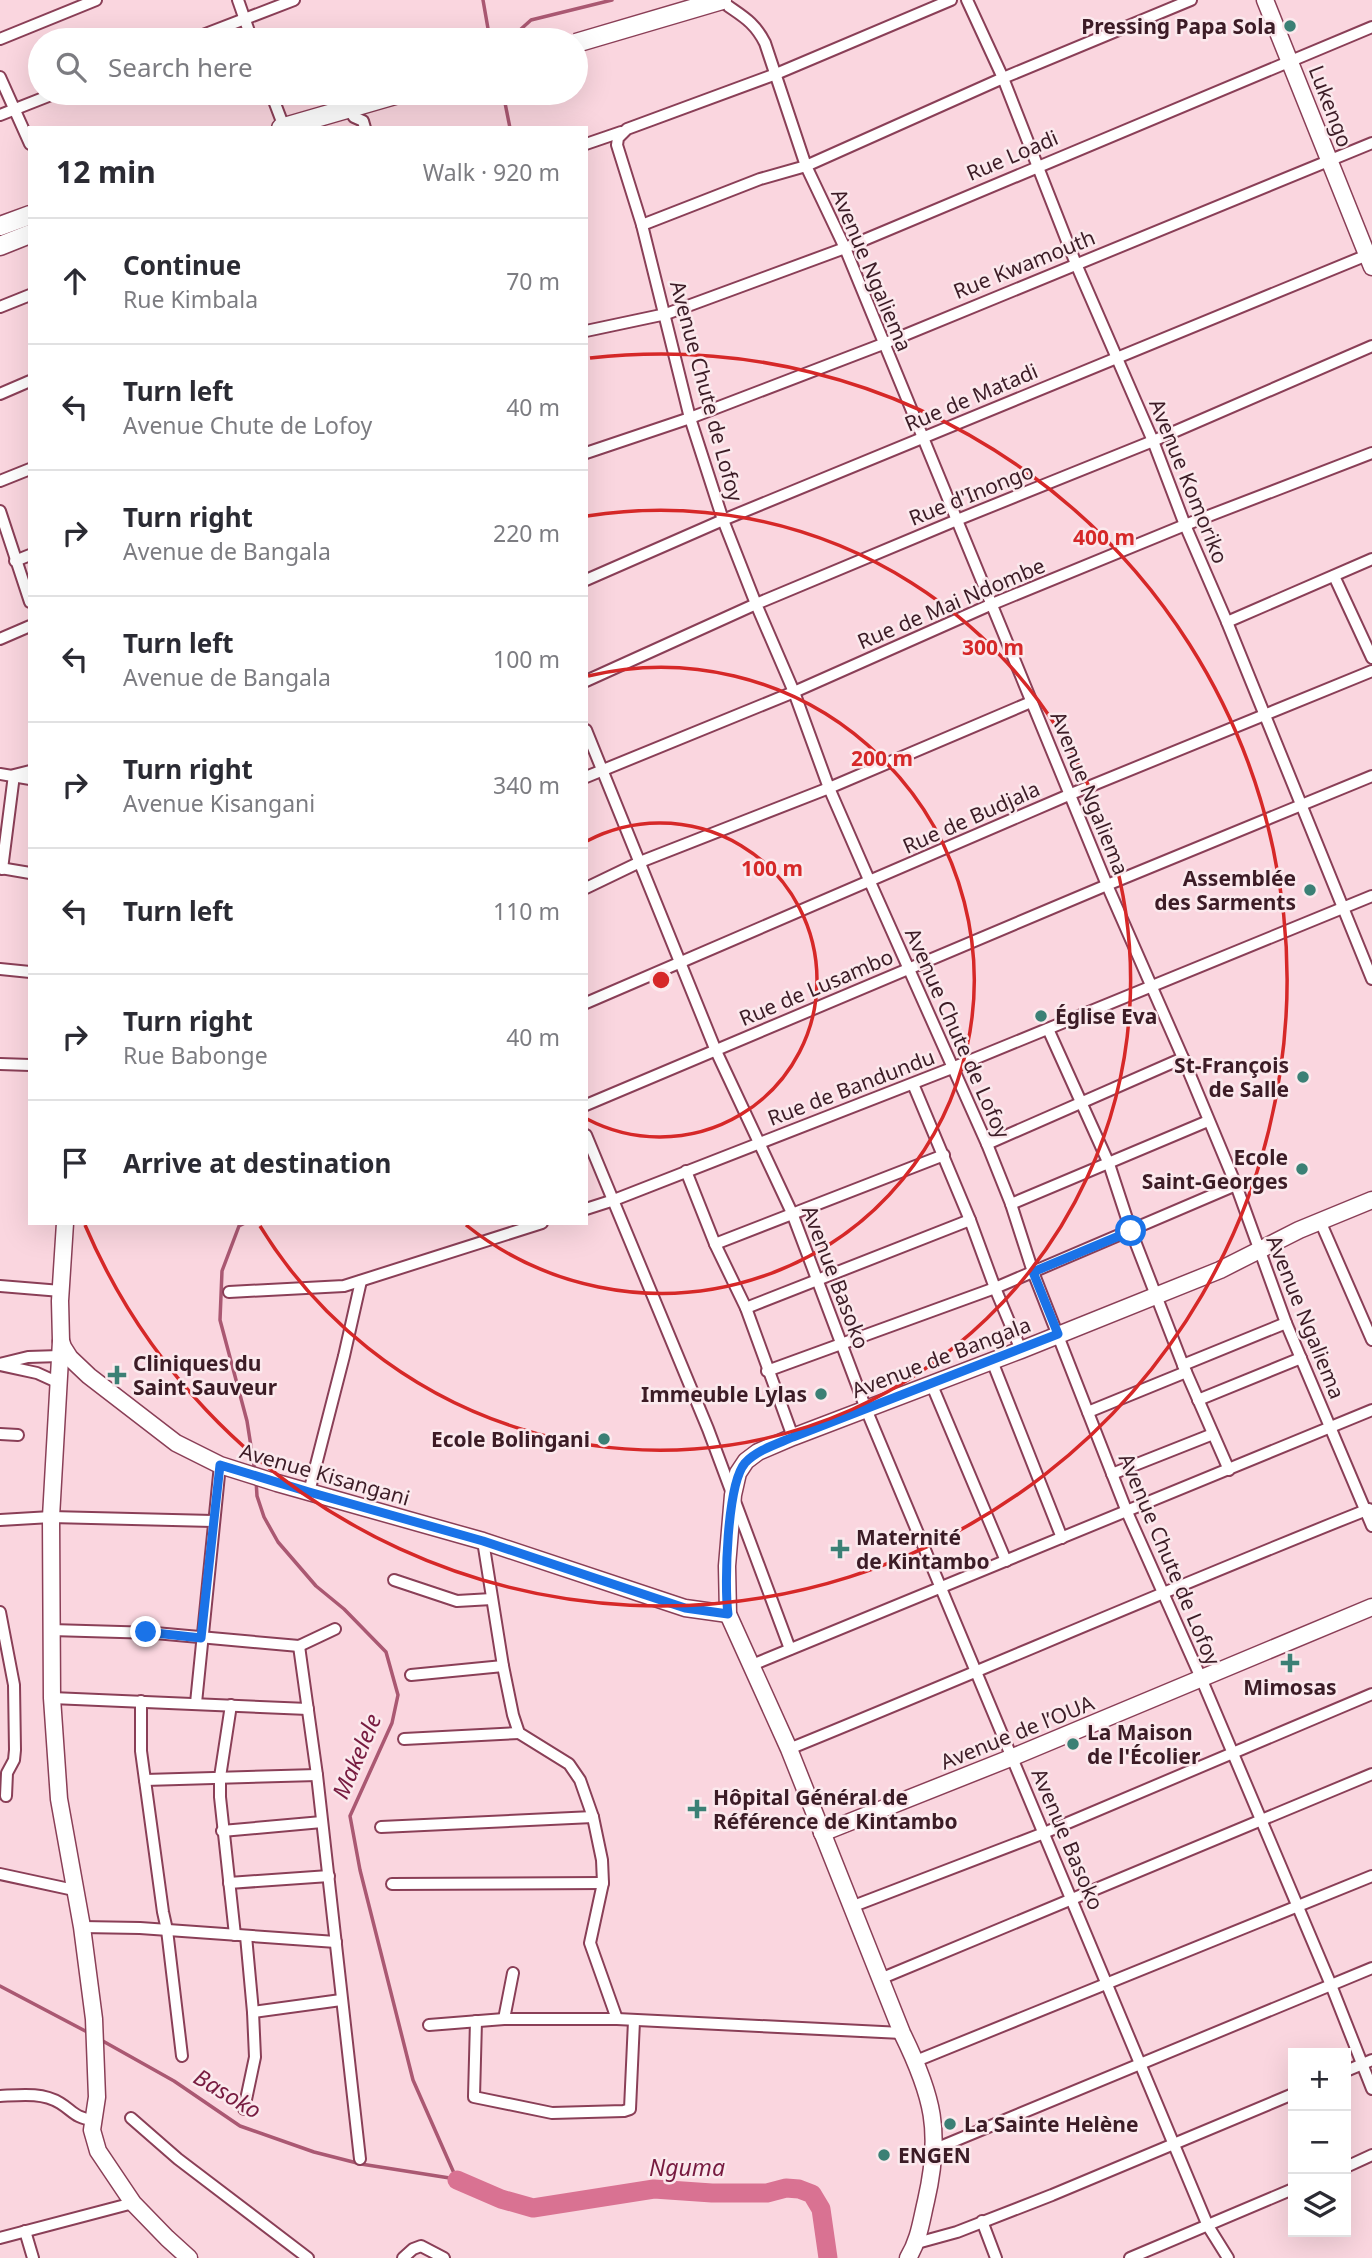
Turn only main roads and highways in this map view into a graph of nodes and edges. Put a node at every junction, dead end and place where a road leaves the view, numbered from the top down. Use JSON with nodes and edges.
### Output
{"nodes":[{"id":1,"x":721,"y":0,"type":"edge"},
{"id":2,"x":588,"y":39,"type":"edge"},
{"id":3,"x":359,"y":105,"type":"edge"},
{"id":4,"x":285,"y":126,"type":"edge"},
{"id":5,"x":28,"y":216,"type":"edge"},
{"id":6,"x":0,"y":226,"type":"edge"},
{"id":7,"x":28,"y":235,"type":"edge"},
{"id":8,"x":0,"y":246,"type":"edge"}],
"edges":[{"from":1,"to":2,"type":"main road","bridge":true},
{"from":3,"to":4,"type":"main road"},
{"from":5,"to":6,"type":"main road"},
{"from":7,"to":8,"type":"main road"}]}
